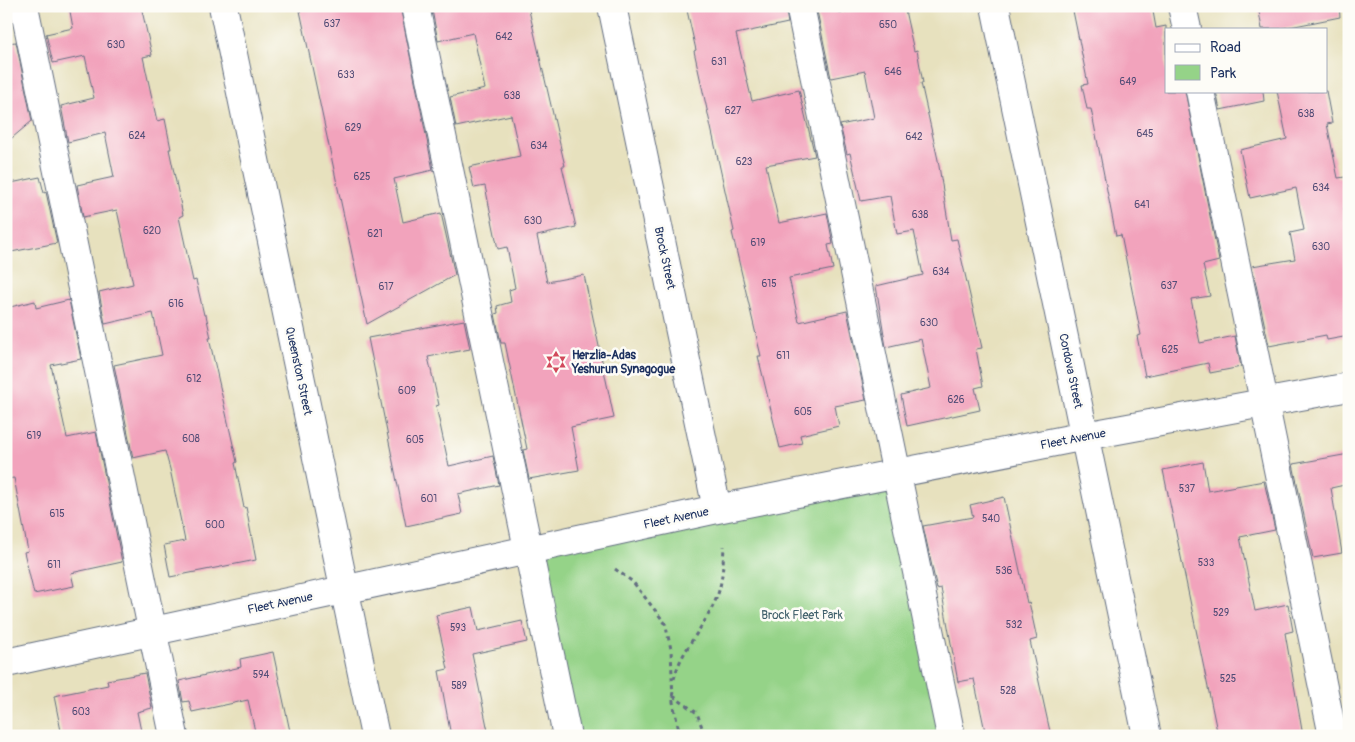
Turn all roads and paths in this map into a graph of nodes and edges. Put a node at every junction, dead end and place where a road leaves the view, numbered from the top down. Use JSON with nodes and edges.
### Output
{"nodes":[{"id":1,"x":24,"y":6,"type":"edge"},
{"id":2,"x":223,"y":6,"type":"edge"},
{"id":3,"x":415,"y":6,"type":"edge"},
{"id":4,"x":612,"y":6,"type":"edge"},
{"id":5,"x":800,"y":6,"type":"edge"},
{"id":6,"x":994,"y":6,"type":"edge"},
{"id":7,"x":1182,"y":6,"type":"edge"},
{"id":8,"x":1187,"y":28,"type":"edge"},
{"id":9,"x":1200,"y":92,"type":"edge"},
{"id":10,"x":1349,"y":387,"type":"edge"},
{"id":11,"x":1264,"y":403,"type":"junction"},
{"id":12,"x":1085,"y":436,"type":"junction"},
{"id":13,"x":896,"y":473,"type":"junction"},
{"id":14,"x":717,"y":509,"type":"junction"},
{"id":15,"x":724,"y":546,"type":"dead end"},
{"id":16,"x":528,"y":550,"type":"junction"},
{"id":17,"x":615,"y":569,"type":"dead end"},
{"id":18,"x":344,"y":589,"type":"junction"},
{"id":19,"x":152,"y":631,"type":"junction"},
{"id":20,"x":6,"y":663,"type":"edge"},
{"id":21,"x":673,"y":684,"type":"junction"},
{"id":22,"x":673,"y":696,"type":"junction"},
{"id":23,"x":174,"y":736,"type":"edge"},
{"id":24,"x":374,"y":736,"type":"edge"},
{"id":25,"x":567,"y":736,"type":"edge"},
{"id":26,"x":680,"y":736,"type":"edge"},
{"id":27,"x":705,"y":736,"type":"edge"},
{"id":28,"x":951,"y":736,"type":"edge"},
{"id":29,"x":1147,"y":736,"type":"edge"},
{"id":30,"x":1333,"y":736,"type":"edge"}],
"edges":[{"from":1,"to":19,"type":"street"},
{"from":2,"to":18,"type":"street","name":"Queenston Street"},
{"from":3,"to":16,"type":"street"},
{"from":4,"to":14,"type":"street","name":"Brock Street"},
{"from":5,"to":13,"type":"street"},
{"from":6,"to":12,"type":"street","name":"Cordova Street"},
{"from":7,"to":8,"type":"street"},
{"from":9,"to":11,"type":"street"},
{"from":10,"to":11,"type":"street","name":"Fleet Avenue"},
{"from":11,"to":12,"type":"street","name":"Fleet Avenue"},
{"from":11,"to":30,"type":"street"},
{"from":12,"to":13,"type":"street","name":"Fleet Avenue"},
{"from":12,"to":29,"type":"street","name":"Cordova Street"},
{"from":13,"to":14,"type":"street","name":"Fleet Avenue"},
{"from":13,"to":28,"type":"street"},
{"from":14,"to":16,"type":"street","name":"Fleet Avenue"},
{"from":15,"to":21,"type":"path"},
{"from":16,"to":18,"type":"street","name":"Fleet Avenue"},
{"from":16,"to":25,"type":"street"},
{"from":17,"to":21,"type":"path"},
{"from":18,"to":19,"type":"street","name":"Fleet Avenue"},
{"from":18,"to":24,"type":"street","name":"Queenston Street"},
{"from":19,"to":20,"type":"street","name":"Fleet Avenue"},
{"from":19,"to":23,"type":"street"},
{"from":21,"to":22,"type":"path"},
{"from":22,"to":26,"type":"path"},
{"from":22,"to":27,"type":"path"}]}
